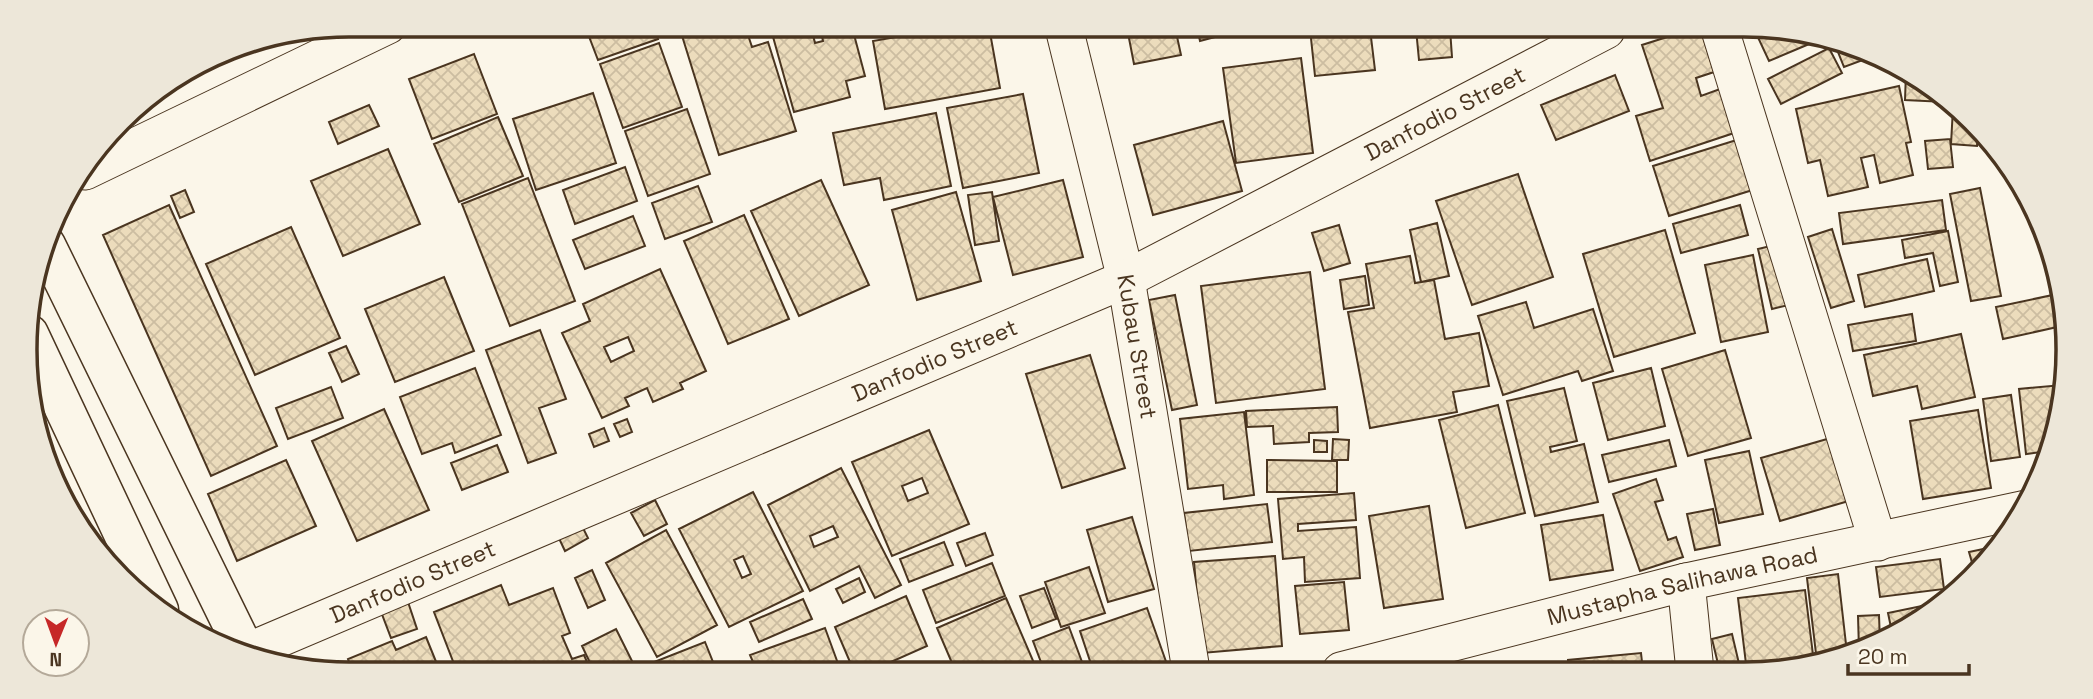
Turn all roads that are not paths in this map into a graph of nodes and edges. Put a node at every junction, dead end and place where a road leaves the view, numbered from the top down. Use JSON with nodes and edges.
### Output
{"nodes":[{"id":1,"x":362,"y":37,"type":"edge"},
{"id":2,"x":1067,"y":37,"type":"edge"},
{"id":3,"x":1593,"y":37,"type":"edge"},
{"id":4,"x":1722,"y":37,"type":"edge"},
{"id":5,"x":96,"y":165,"type":"edge"},
{"id":6,"x":51,"y":255,"type":"edge"},
{"id":7,"x":1126,"y":279,"type":"junction"},
{"id":8,"x":37,"y":351,"type":"edge"},
{"id":9,"x":2010,"y":512,"type":"edge"},
{"id":10,"x":1878,"y":541,"type":"junction"},
{"id":11,"x":1686,"y":582,"type":"junction"},
{"id":12,"x":150,"y":591,"type":"edge"},
{"id":13,"x":241,"y":643,"type":"edge"},
{"id":14,"x":256,"y":648,"type":"edge"},
{"id":15,"x":1190,"y":662,"type":"edge"},
{"id":16,"x":1376,"y":662,"type":"edge"},
{"id":17,"x":1694,"y":662,"type":"edge"}],
"edges":[{"from":1,"to":5,"type":"street"},
{"from":2,"to":7,"type":"street","name":"Kubau Street"},
{"from":3,"to":7,"type":"street","name":"Danfodio Street"},
{"from":4,"to":10,"type":"street"},
{"from":6,"to":13,"type":"street"},
{"from":7,"to":14,"type":"street","name":"Danfodio Street"},
{"from":7,"to":15,"type":"street","name":"Kubau Street"},
{"from":8,"to":12,"type":"street"},
{"from":9,"to":10,"type":"street","name":"Mustapha Salihawa Road"},
{"from":10,"to":11,"type":"street","name":"Mustapha Salihawa Road"},
{"from":11,"to":16,"type":"street","name":"Mustapha Salihawa Road"},
{"from":11,"to":17,"type":"street"}]}
